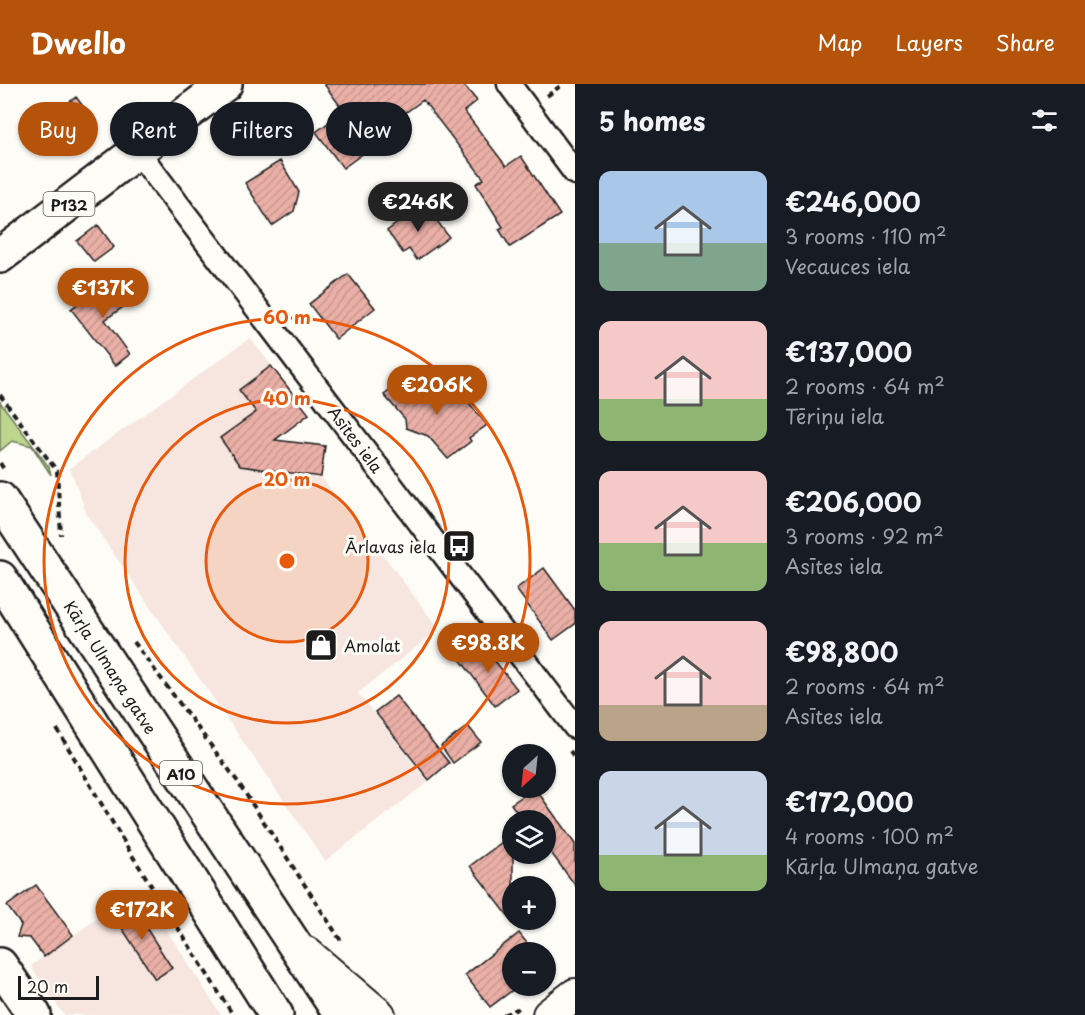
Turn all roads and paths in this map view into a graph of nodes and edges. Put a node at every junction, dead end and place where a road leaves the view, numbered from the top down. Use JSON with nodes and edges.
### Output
{"nodes":[{"id":1,"x":225,"y":84,"type":"edge"},
{"id":2,"x":509,"y":84,"type":"edge"},
{"id":3,"x":198,"y":104,"type":"edge"},
{"id":4,"x":133,"y":156,"type":"edge"},
{"id":5,"x":141,"y":156,"type":"edge"},
{"id":6,"x":575,"y":173,"type":"edge"},
{"id":7,"x":0,"y":256,"type":"edge"},
{"id":8,"x":0,"y":395,"type":"edge"},
{"id":9,"x":0,"y":463,"type":"edge"},
{"id":10,"x":5,"y":489,"type":"edge"},
{"id":11,"x":62,"y":538,"type":"dead end"},
{"id":12,"x":0,"y":578,"type":"edge"},
{"id":13,"x":132,"y":640,"type":"dead end"},
{"id":14,"x":55,"y":726,"type":"dead end"},
{"id":15,"x":575,"y":727,"type":"edge"},
{"id":16,"x":292,"y":941,"type":"junction"},
{"id":17,"x":230,"y":943,"type":"junction"},
{"id":18,"x":347,"y":950,"type":"dead end"},
{"id":19,"x":0,"y":965,"type":"edge"},
{"id":20,"x":575,"y":995,"type":"edge"},
{"id":21,"x":34,"y":1015,"type":"edge"},
{"id":22,"x":233,"y":1015,"type":"edge"},
{"id":23,"x":263,"y":1015,"type":"edge"},
{"id":24,"x":276,"y":1015,"type":"edge"},
{"id":25,"x":341,"y":1015,"type":"edge"},
{"id":26,"x":378,"y":1015,"type":"edge"},
{"id":27,"x":504,"y":1015,"type":"edge"},
{"id":28,"x":521,"y":1015,"type":"edge"},
{"id":29,"x":549,"y":1015,"type":"edge"}],
"edges":[{"from":1,"to":3,"type":"main road","number":"P132"},
{"from":2,"to":6,"type":"street"},
{"from":4,"to":7,"type":"main road","number":"P132"},
{"from":5,"to":15,"type":"street","name":"Asītes iela"},
{"from":8,"to":11,"type":"path"},
{"from":9,"to":10,"type":"path"},
{"from":10,"to":16,"type":"main road","name":"Kārļa Ulmaņa gatve","number":"A10"},
{"from":12,"to":17,"type":"main road"},
{"from":13,"to":18,"type":"path"},
{"from":14,"to":22,"type":"path"},
{"from":16,"to":25,"type":"main road","name":"Kārļa Ulmaņa gatve","number":"A10"},
{"from":16,"to":26,"type":"main road"},
{"from":17,"to":23,"type":"main road"},
{"from":17,"to":24,"type":"main road"},
{"from":19,"to":21,"type":"main road"},
{"from":20,"to":29,"type":"main road"},
{"from":27,"to":28,"type":"path"}]}
